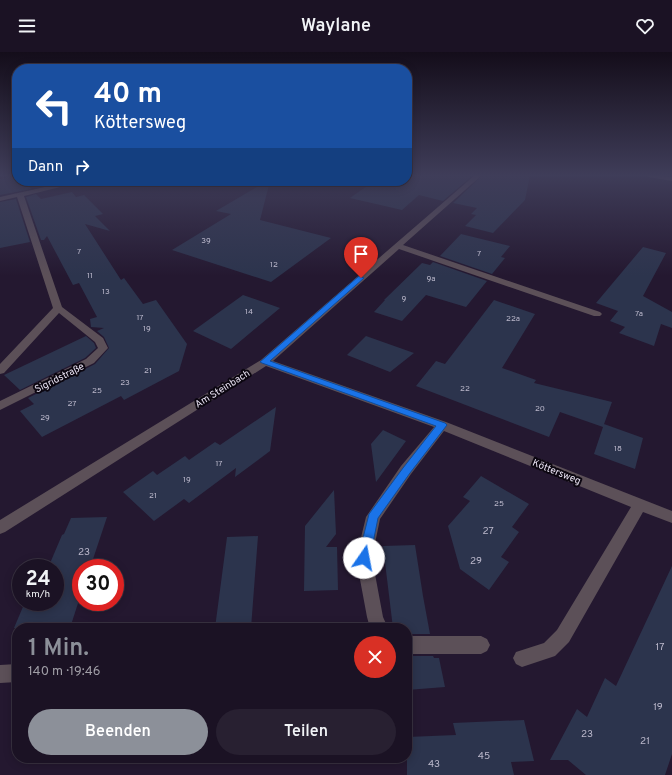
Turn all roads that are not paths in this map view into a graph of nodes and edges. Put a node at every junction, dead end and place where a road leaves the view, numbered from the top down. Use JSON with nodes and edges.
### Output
{"nodes":[{"id":1,"x":25,"y":209,"type":"edge"},
{"id":2,"x":440,"y":209,"type":"edge"},
{"id":3,"x":397,"y":246,"type":"junction"},
{"id":4,"x":58,"y":308,"type":"junction"},
{"id":5,"x":597,"y":314,"type":"dead end"},
{"id":6,"x":264,"y":362,"type":"junction"},
{"id":7,"x":0,"y":371,"type":"edge"},
{"id":8,"x":0,"y":406,"type":"edge"},
{"id":9,"x":442,"y":425,"type":"junction"},
{"id":10,"x":640,"y":504,"type":"junction"},
{"id":11,"x":672,"y":517,"type":"edge"},
{"id":12,"x":0,"y":528,"type":"edge"},
{"id":13,"x":377,"y":622,"type":"edge"},
{"id":14,"x":412,"y":645,"type":"edge"},
{"id":15,"x":481,"y":645,"type":"dead end"},
{"id":16,"x":522,"y":658,"type":"dead end"},
{"id":17,"x":12,"y":673,"type":"edge"},
{"id":18,"x":0,"y":674,"type":"edge"}],
"edges":[{"from":1,"to":4,"type":"street"},
{"from":2,"to":3,"type":"street","name":"Am Steinbach"},
{"from":3,"to":5,"type":"street"},
{"from":3,"to":6,"type":"street","name":"Am Steinbach"},
{"from":4,"to":7,"type":"street"},
{"from":4,"to":8,"type":"street","name":"Sigridstraße"},
{"from":6,"to":9,"type":"street","name":"Köttersweg"},
{"from":6,"to":12,"type":"street","name":"Am Steinbach"},
{"from":9,"to":10,"type":"street","name":"Köttersweg"},
{"from":9,"to":13,"type":"street"},
{"from":10,"to":11,"type":"street","name":"Köttersweg"},
{"from":10,"to":16,"type":"street"},
{"from":14,"to":15,"type":"street"},
{"from":17,"to":18,"type":"street"}]}
